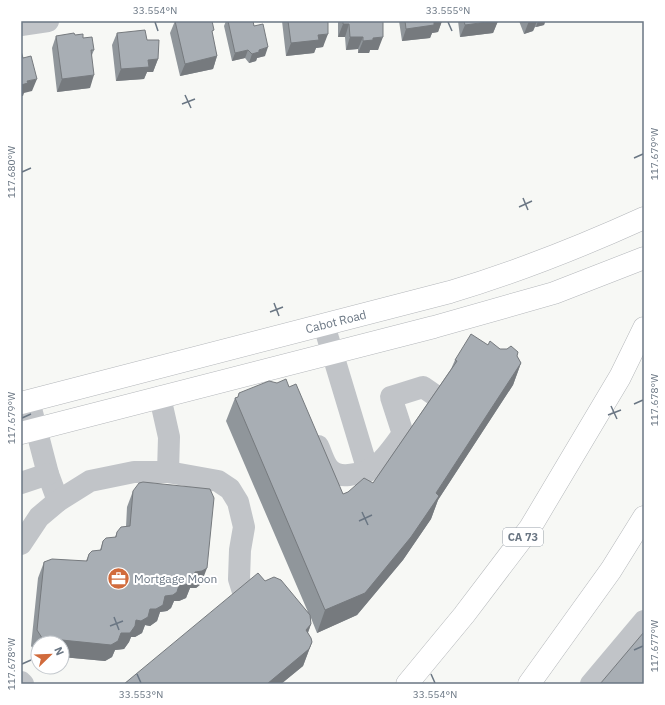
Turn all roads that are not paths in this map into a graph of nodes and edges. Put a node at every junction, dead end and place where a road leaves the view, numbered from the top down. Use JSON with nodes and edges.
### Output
{"nodes":[{"id":1,"x":48,"y":21,"type":"edge"},
{"id":2,"x":21,"y":25,"type":"edge"},
{"id":3,"x":644,"y":218,"type":"edge"},
{"id":4,"x":644,"y":258,"type":"edge"},
{"id":5,"x":324,"y":325,"type":"junction"},
{"id":6,"x":644,"y":328,"type":"edge"},
{"id":7,"x":332,"y":354,"type":"junction"},
{"id":8,"x":436,"y":396,"type":"edge"},
{"id":9,"x":160,"y":397,"type":"junction"},
{"id":10,"x":25,"y":402,"type":"edge"},
{"id":11,"x":29,"y":431,"type":"edge"},
{"id":12,"x":312,"y":431,"type":"edge"},
{"id":13,"x":368,"y":471,"type":"junction"},
{"id":14,"x":168,"y":472,"type":"junction"},
{"id":15,"x":48,"y":474,"type":"junction"},
{"id":16,"x":21,"y":483,"type":"edge"},
{"id":17,"x":58,"y":501,"type":"junction"},
{"id":18,"x":644,"y":517,"type":"edge"},
{"id":19,"x":21,"y":544,"type":"edge"},
{"id":20,"x":644,"y":621,"type":"edge"},
{"id":21,"x":240,"y":628,"type":"edge"},
{"id":22,"x":21,"y":682,"type":"edge"},
{"id":23,"x":23,"y":684,"type":"edge"},
{"id":24,"x":407,"y":684,"type":"edge"},
{"id":25,"x":529,"y":684,"type":"edge"},
{"id":26,"x":591,"y":684,"type":"edge"}],
"edges":[{"from":1,"to":2,"type":"street"},
{"from":3,"to":5,"type":"main road","name":"Cabot Road"},
{"from":4,"to":7,"type":"main road"},
{"from":5,"to":7,"type":"street"},
{"from":5,"to":10,"type":"main road","name":"Cabot Road"},
{"from":6,"to":24,"type":"main road","number":"CA 73"},
{"from":7,"to":9,"type":"main road"},
{"from":7,"to":13,"type":"street"},
{"from":8,"to":13,"type":"street"},
{"from":9,"to":11,"type":"main road"},
{"from":9,"to":14,"type":"street"},
{"from":10,"to":11,"type":"street"},
{"from":11,"to":15,"type":"street"},
{"from":12,"to":13,"type":"street"},
{"from":14,"to":17,"type":"street"},
{"from":14,"to":21,"type":"street"},
{"from":15,"to":16,"type":"street"},
{"from":15,"to":17,"type":"street"},
{"from":17,"to":19,"type":"street"},
{"from":18,"to":25,"type":"main road"},
{"from":20,"to":26,"type":"street"},
{"from":22,"to":23,"type":"street"}]}
